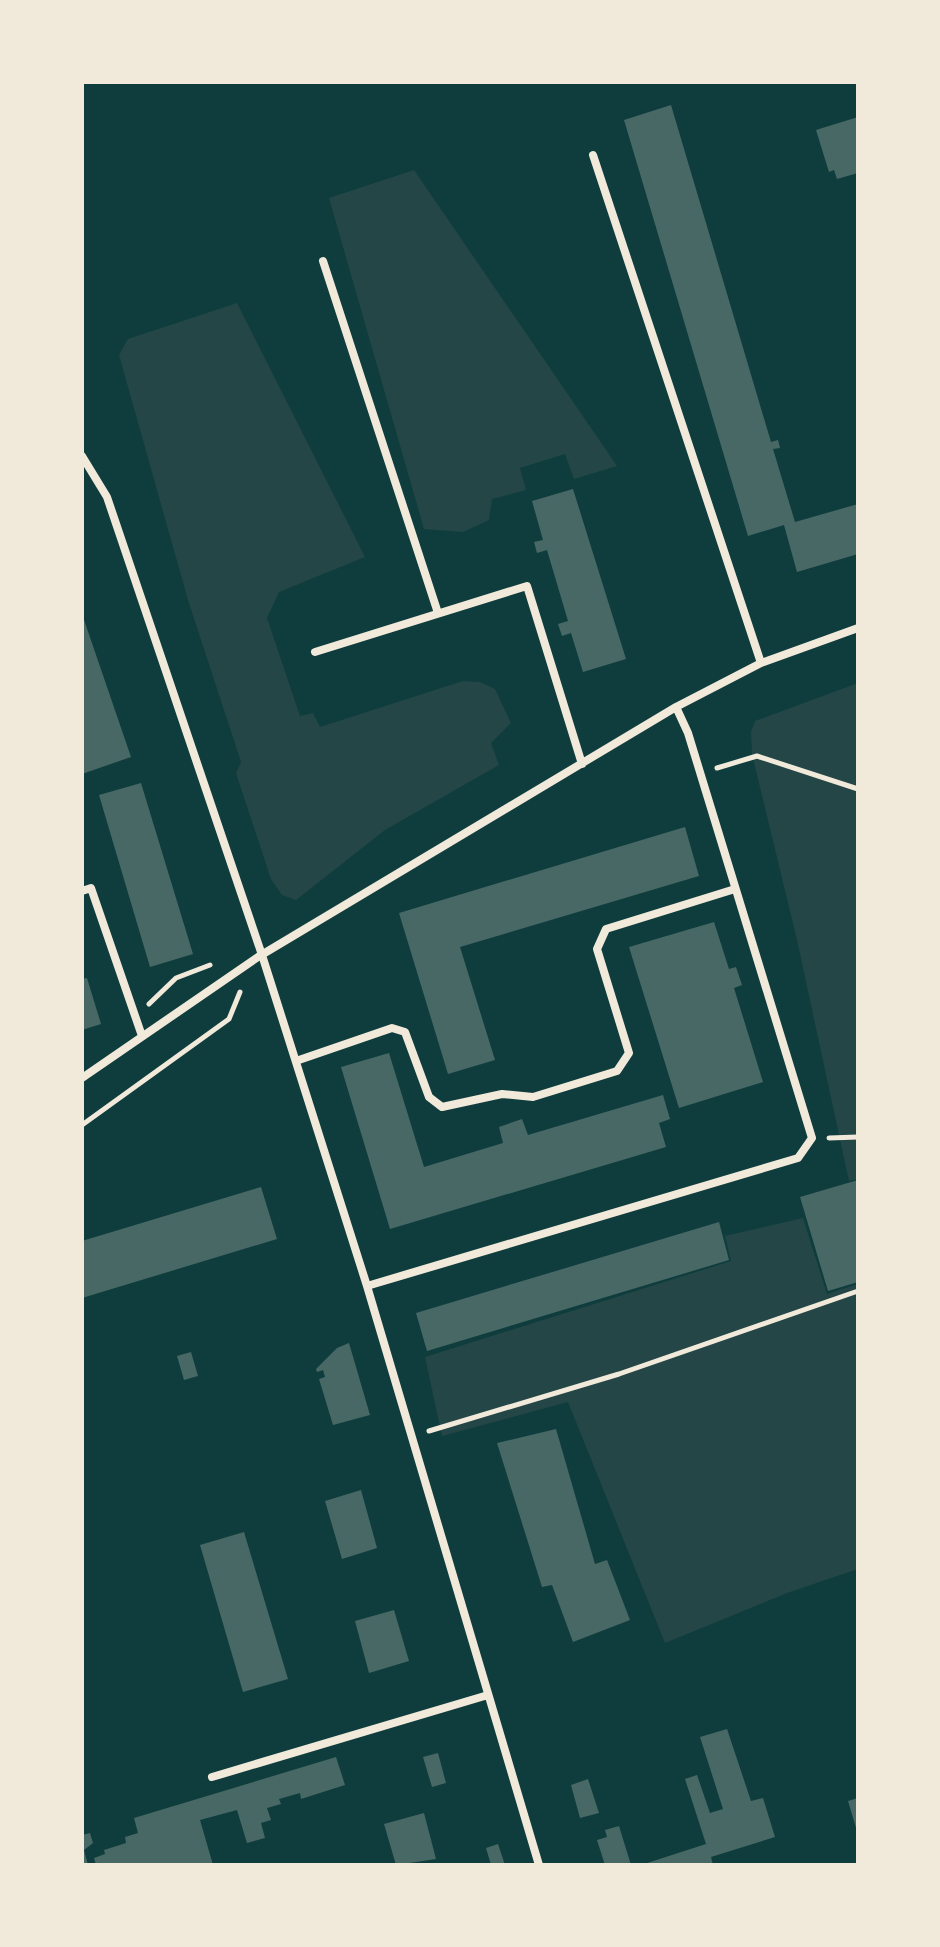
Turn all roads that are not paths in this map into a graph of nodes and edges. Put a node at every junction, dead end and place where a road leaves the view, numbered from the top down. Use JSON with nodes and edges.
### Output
{"nodes":[{"id":1,"x":593,"y":155,"type":"dead end"},
{"id":2,"x":323,"y":261,"type":"dead end"},
{"id":3,"x":82,"y":456,"type":"edge"},
{"id":4,"x":438,"y":613,"type":"junction"},
{"id":5,"x":858,"y":628,"type":"edge"},
{"id":6,"x":315,"y":652,"type":"dead end"},
{"id":7,"x":761,"y":663,"type":"junction"},
{"id":8,"x":676,"y":707,"type":"junction"},
{"id":9,"x":582,"y":764,"type":"junction"},
{"id":10,"x":735,"y":889,"type":"junction"},
{"id":11,"x":82,"y":891,"type":"edge"},
{"id":12,"x":262,"y":955,"type":"junction"},
{"id":13,"x":142,"y":1036,"type":"junction"},
{"id":14,"x":296,"y":1061,"type":"junction"},
{"id":15,"x":82,"y":1078,"type":"edge"},
{"id":16,"x":367,"y":1286,"type":"junction"},
{"id":17,"x":488,"y":1695,"type":"junction"},
{"id":18,"x":212,"y":1777,"type":"dead end"},
{"id":19,"x":539,"y":1865,"type":"edge"}],
"edges":[{"from":1,"to":7,"type":"street"},
{"from":2,"to":4,"type":"street"},
{"from":3,"to":12,"type":"street"},
{"from":4,"to":6,"type":"street"},
{"from":4,"to":9,"type":"street"},
{"from":5,"to":7,"type":"street"},
{"from":7,"to":8,"type":"street"},
{"from":8,"to":9,"type":"street"},
{"from":8,"to":10,"type":"street"},
{"from":9,"to":12,"type":"street"},
{"from":10,"to":14,"type":"street"},
{"from":10,"to":16,"type":"street"},
{"from":11,"to":13,"type":"street"},
{"from":12,"to":13,"type":"street"},
{"from":12,"to":14,"type":"street"},
{"from":13,"to":15,"type":"street"},
{"from":14,"to":16,"type":"street"},
{"from":16,"to":17,"type":"street"},
{"from":17,"to":18,"type":"street"},
{"from":17,"to":19,"type":"street"}]}
